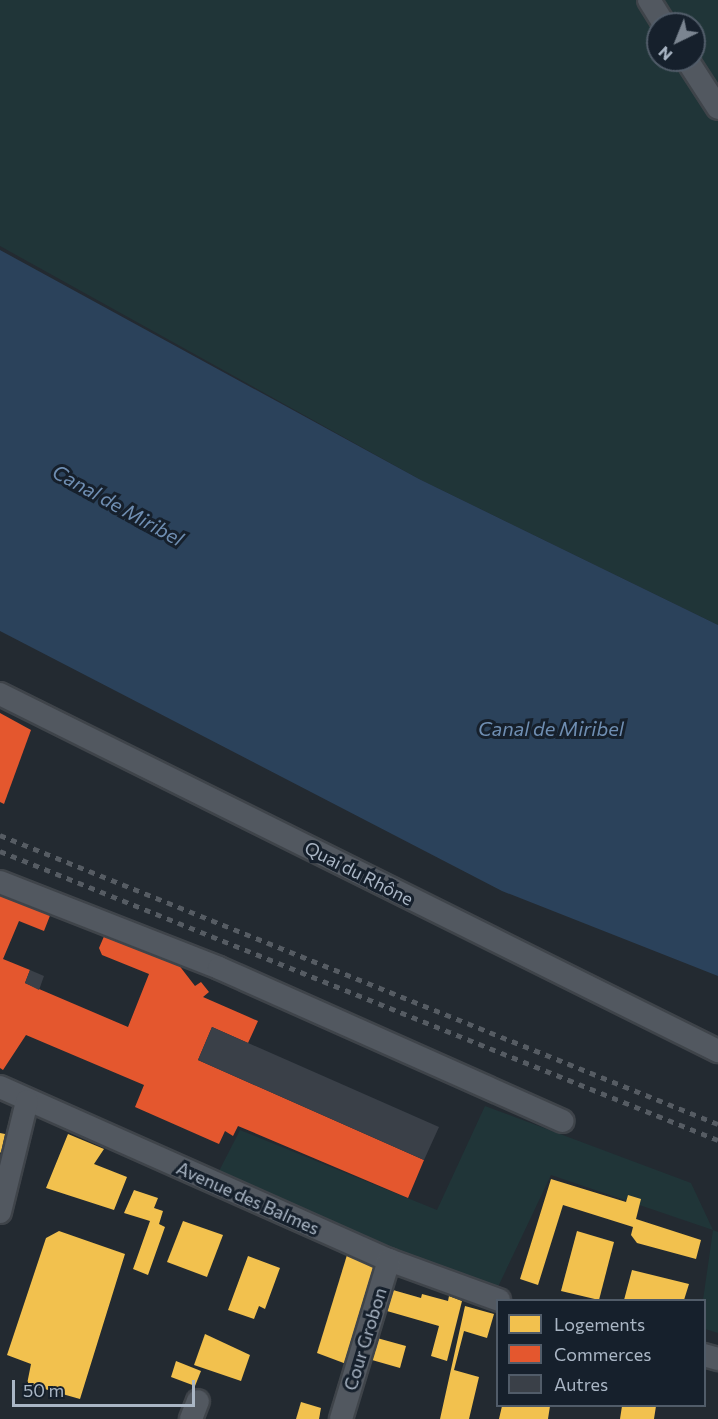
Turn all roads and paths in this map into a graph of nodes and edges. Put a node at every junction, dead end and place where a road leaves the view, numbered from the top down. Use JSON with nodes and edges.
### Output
{"nodes":[{"id":1,"x":695,"y":72,"type":"edge"},
{"id":2,"x":718,"y":108,"type":"edge"},
{"id":3,"x":0,"y":694,"type":"edge"},
{"id":4,"x":0,"y":882,"type":"edge"},
{"id":5,"x":718,"y":1052,"type":"edge"},
{"id":6,"x":0,"y":1087,"type":"edge"},
{"id":7,"x":27,"y":1101,"type":"junction"},
{"id":8,"x":562,"y":1120,"type":"dead end"},
{"id":9,"x":0,"y":1212,"type":"edge"},
{"id":10,"x":389,"y":1260,"type":"junction"},
{"id":11,"x":496,"y":1299,"type":"edge"},
{"id":12,"x":341,"y":1419,"type":"edge"}],
"edges":[{"from":1,"to":2,"type":"street"},
{"from":3,"to":5,"type":"street","name":"Quai du Rhône"},
{"from":4,"to":8,"type":"street"},
{"from":6,"to":7,"type":"street","name":"Avenue des Balmes"},
{"from":7,"to":9,"type":"street"},
{"from":7,"to":10,"type":"street","name":"Avenue des Balmes"},
{"from":10,"to":11,"type":"street","name":"Avenue des Balmes"},
{"from":10,"to":12,"type":"street","name":"Cour Grobon"}]}
